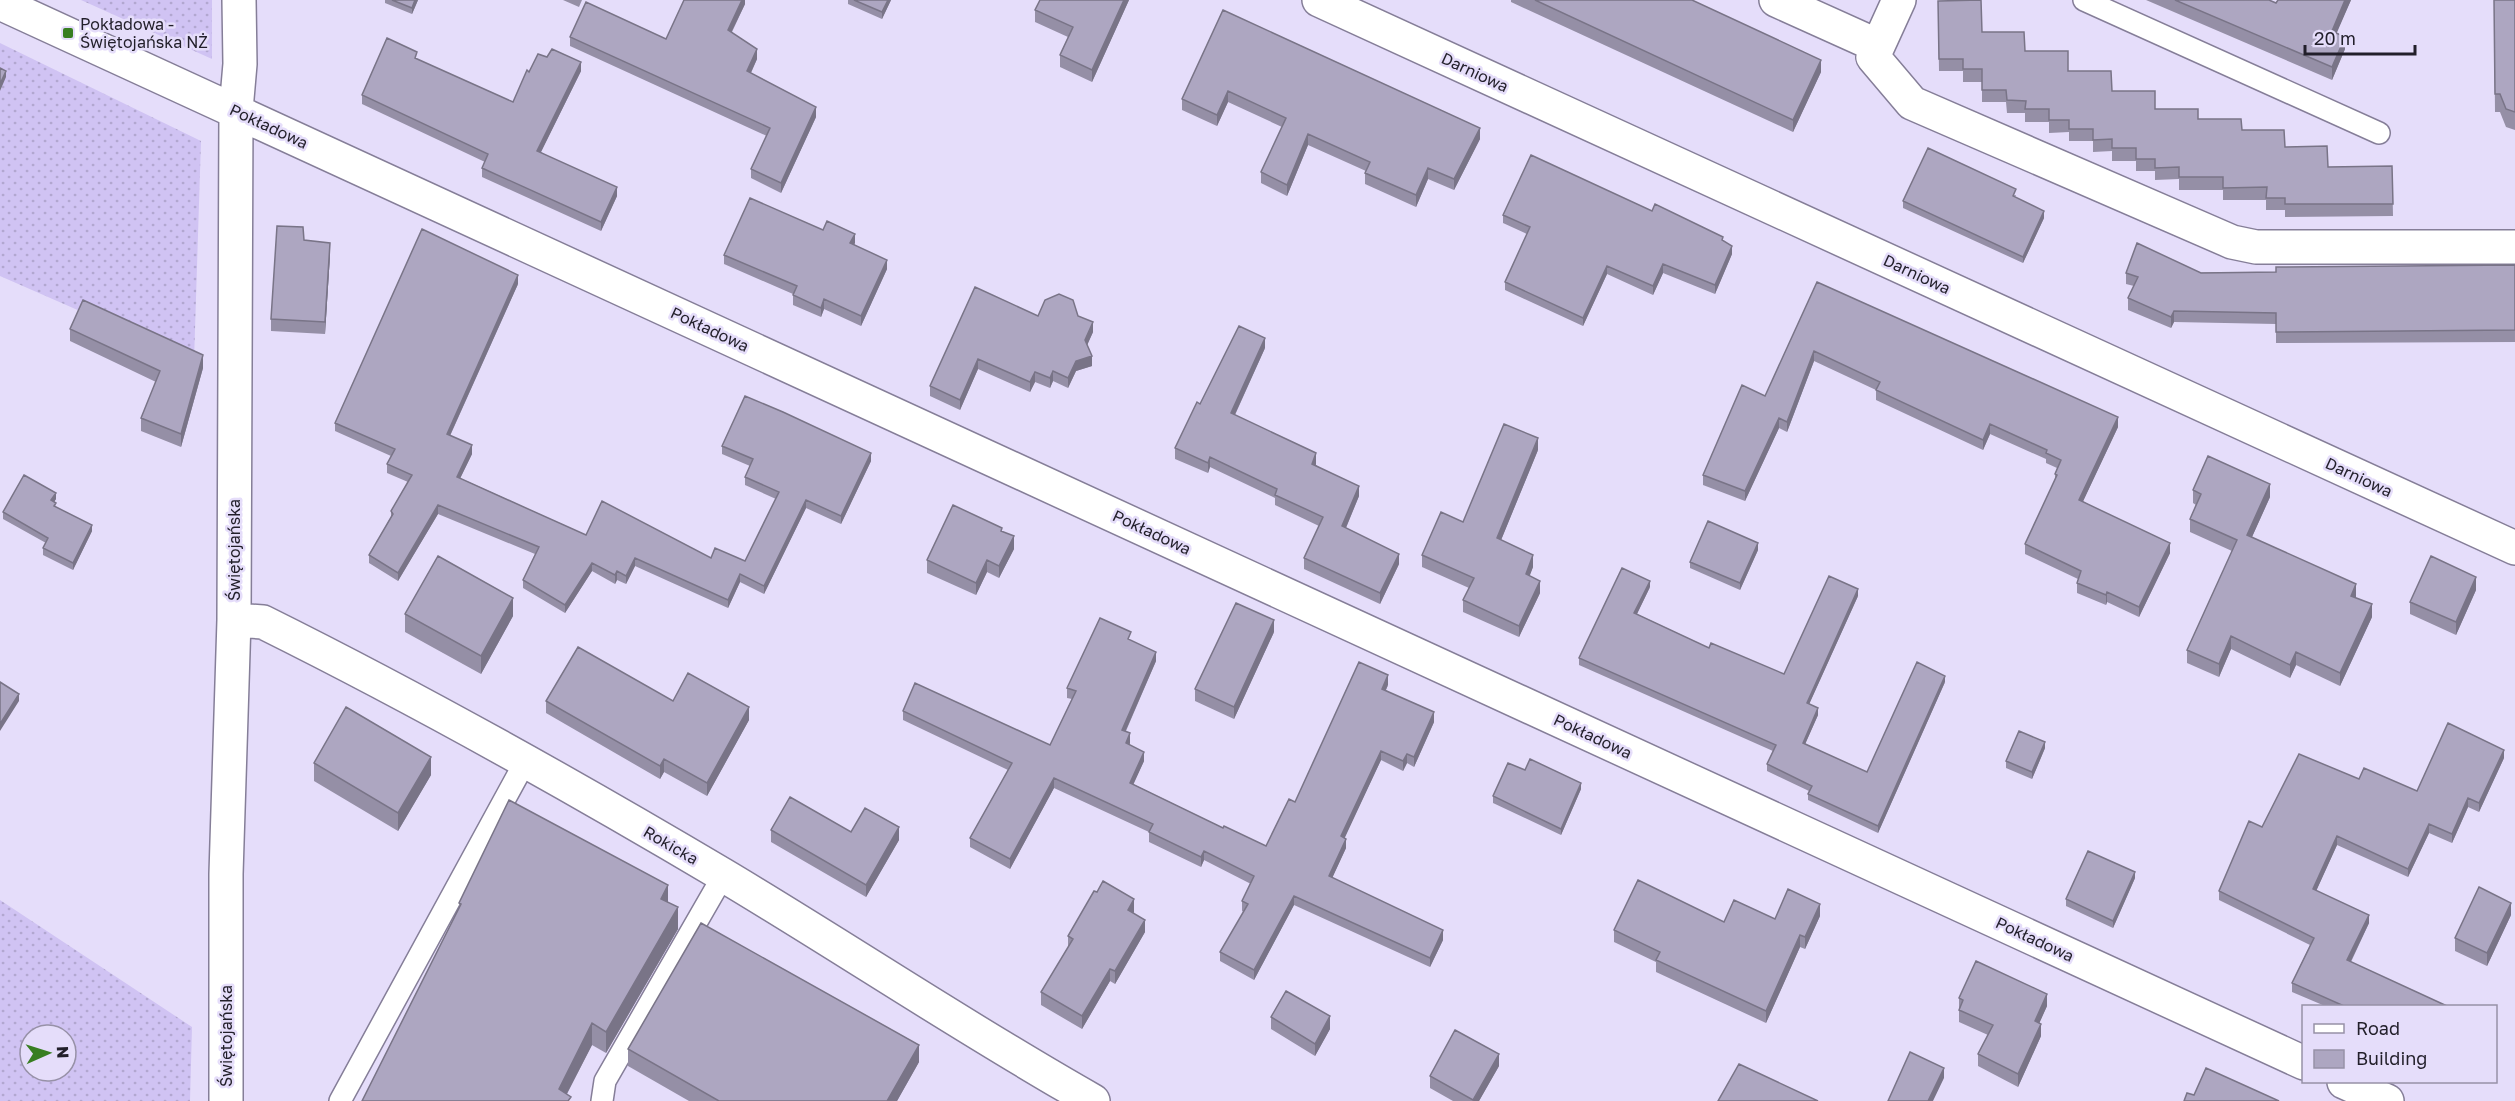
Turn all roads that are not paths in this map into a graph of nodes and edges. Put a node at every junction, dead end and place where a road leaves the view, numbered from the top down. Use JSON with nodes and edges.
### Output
{"nodes":[{"id":1,"x":239,"y":0,"type":"edge"},
{"id":2,"x":1319,"y":0,"type":"edge"},
{"id":3,"x":1776,"y":0,"type":"edge"},
{"id":4,"x":1899,"y":0,"type":"edge"},
{"id":5,"x":2084,"y":0,"type":"edge"},
{"id":6,"x":0,"y":3,"type":"edge"},
{"id":7,"x":1875,"y":51,"type":"junction"},
{"id":8,"x":236,"y":110,"type":"junction"},
{"id":9,"x":2379,"y":132,"type":"dead end"},
{"id":10,"x":2515,"y":247,"type":"edge"},
{"id":11,"x":2515,"y":548,"type":"edge"},
{"id":12,"x":234,"y":620,"type":"junction"},
{"id":13,"x":525,"y":762,"type":"junction"},
{"id":14,"x":723,"y":876,"type":"junction"},
{"id":15,"x":2302,"y":1062,"type":"edge"},
{"id":16,"x":2346,"y":1083,"type":"edge"},
{"id":17,"x":226,"y":1101,"type":"edge"},
{"id":18,"x":340,"y":1101,"type":"edge"},
{"id":19,"x":602,"y":1101,"type":"edge"},
{"id":20,"x":1093,"y":1101,"type":"edge"},
{"id":21,"x":2387,"y":1101,"type":"edge"}],
"edges":[{"from":1,"to":8,"type":"street","name":"Świętojańska"},
{"from":2,"to":11,"type":"street","name":"Darniowa"},
{"from":3,"to":7,"type":"street"},
{"from":4,"to":7,"type":"street"},
{"from":5,"to":9,"type":"lane"},
{"from":6,"to":8,"type":"street","name":"Pokładowa"},
{"from":7,"to":10,"type":"street"},
{"from":8,"to":12,"type":"street","name":"Świętojańska"},
{"from":8,"to":15,"type":"street","name":"Pokładowa"},
{"from":12,"to":13,"type":"street","name":"Rokicka"},
{"from":12,"to":17,"type":"street","name":"Świętojańska"},
{"from":13,"to":14,"type":"street","name":"Rokicka"},
{"from":13,"to":18,"type":"lane"},
{"from":14,"to":19,"type":"lane"},
{"from":14,"to":20,"type":"street","name":"Rokicka"},
{"from":16,"to":21,"type":"street"}]}
